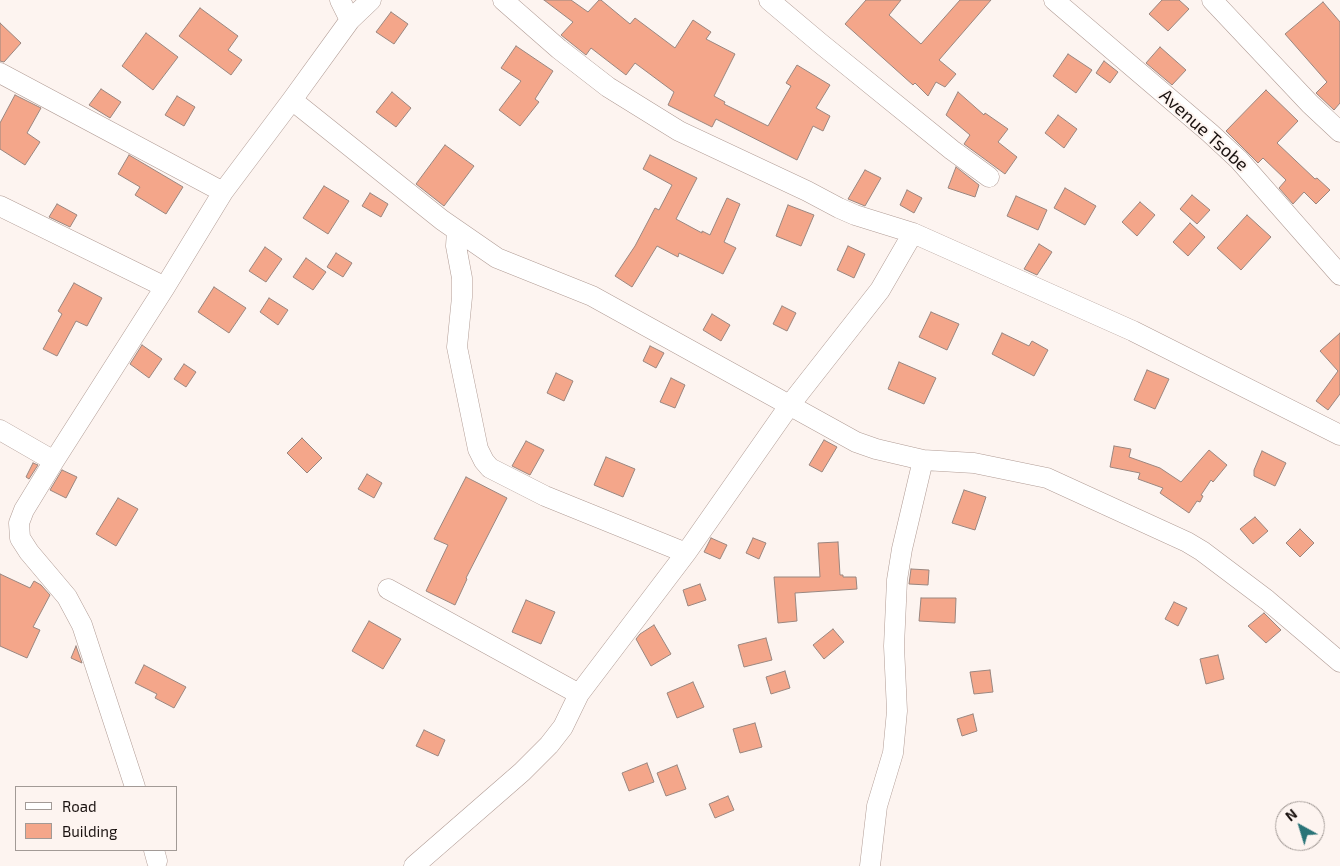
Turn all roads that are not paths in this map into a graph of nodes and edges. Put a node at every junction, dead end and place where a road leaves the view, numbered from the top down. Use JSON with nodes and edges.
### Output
{"nodes":[{"id":1,"x":340,"y":0,"type":"edge"},
{"id":2,"x":371,"y":0,"type":"edge"},
{"id":3,"x":503,"y":0,"type":"edge"},
{"id":4,"x":769,"y":0,"type":"edge"},
{"id":5,"x":1054,"y":0,"type":"edge"},
{"id":6,"x":1212,"y":0,"type":"edge"},
{"id":7,"x":350,"y":20,"type":"junction"},
{"id":8,"x":0,"y":73,"type":"edge"},
{"id":9,"x":292,"y":100,"type":"junction"},
{"id":10,"x":1340,"y":132,"type":"edge"},
{"id":11,"x":989,"y":177,"type":"dead end"},
{"id":12,"x":223,"y":192,"type":"junction"},
{"id":13,"x":0,"y":206,"type":"edge"},
{"id":14,"x":457,"y":231,"type":"junction"},
{"id":15,"x":913,"y":233,"type":"junction"},
{"id":16,"x":1340,"y":275,"type":"edge"},
{"id":17,"x":165,"y":287,"type":"junction"},
{"id":18,"x":789,"y":406,"type":"junction"},
{"id":19,"x":0,"y":430,"type":"edge"},
{"id":20,"x":1340,"y":435,"type":"edge"},
{"id":21,"x":923,"y":460,"type":"junction"},
{"id":22,"x":54,"y":461,"type":"junction"},
{"id":23,"x":686,"y":553,"type":"junction"},
{"id":24,"x":388,"y":589,"type":"dead end"},
{"id":25,"x":1340,"y":662,"type":"edge"},
{"id":26,"x":579,"y":694,"type":"junction"},
{"id":27,"x":135,"y":786,"type":"edge"},
{"id":28,"x":414,"y":866,"type":"edge"},
{"id":29,"x":870,"y":866,"type":"edge"}],
"edges":[{"from":1,"to":7,"type":"street"},
{"from":2,"to":7,"type":"street"},
{"from":3,"to":15,"type":"street"},
{"from":4,"to":11,"type":"street"},
{"from":5,"to":16,"type":"street","name":"Avenue Tsobe"},
{"from":6,"to":10,"type":"street"},
{"from":7,"to":9,"type":"street"},
{"from":8,"to":12,"type":"street"},
{"from":9,"to":12,"type":"street"},
{"from":9,"to":14,"type":"street"},
{"from":12,"to":17,"type":"street"},
{"from":13,"to":17,"type":"street"},
{"from":14,"to":18,"type":"street"},
{"from":14,"to":23,"type":"street"},
{"from":15,"to":18,"type":"street"},
{"from":15,"to":20,"type":"street"},
{"from":17,"to":22,"type":"street"},
{"from":18,"to":21,"type":"street"},
{"from":18,"to":23,"type":"street"},
{"from":19,"to":22,"type":"street"},
{"from":21,"to":25,"type":"street"},
{"from":21,"to":29,"type":"street"},
{"from":22,"to":27,"type":"street"},
{"from":23,"to":26,"type":"street"},
{"from":24,"to":26,"type":"street"},
{"from":26,"to":28,"type":"street"}]}
